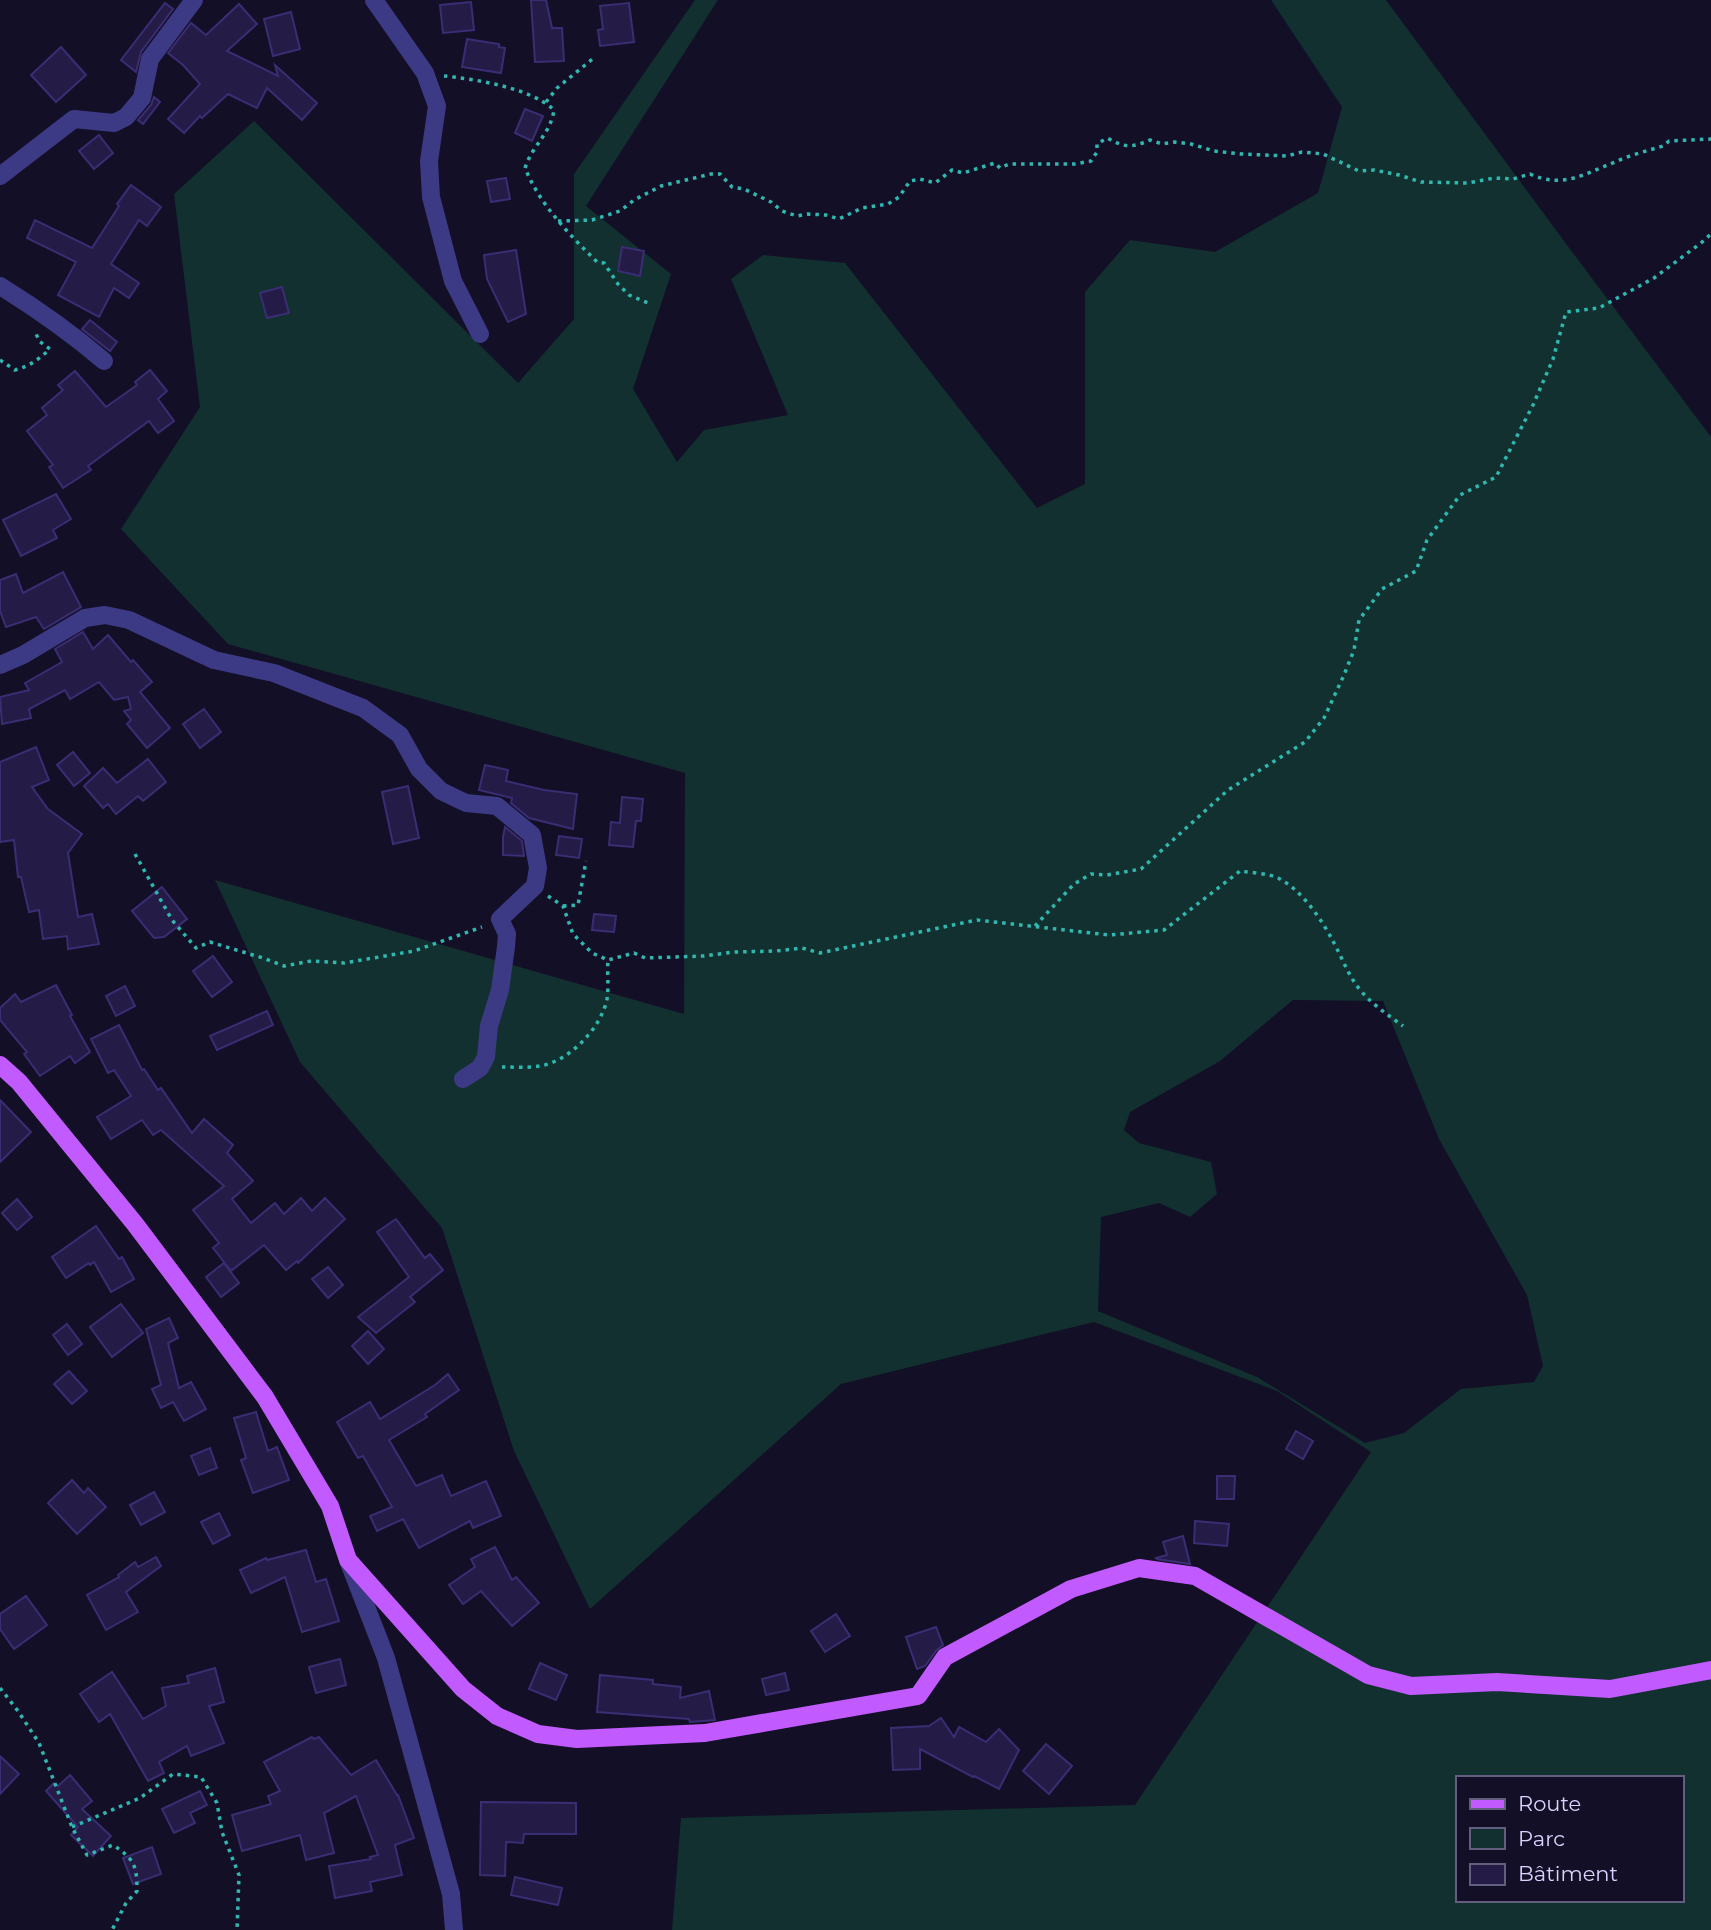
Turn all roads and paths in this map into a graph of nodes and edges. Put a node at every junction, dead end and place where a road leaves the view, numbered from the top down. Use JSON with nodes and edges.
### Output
{"nodes":[{"id":1,"x":194,"y":0,"type":"edge"},
{"id":2,"x":374,"y":0,"type":"edge"},
{"id":3,"x":595,"y":57,"type":"dead end"},
{"id":4,"x":425,"y":73,"type":"junction"},
{"id":5,"x":546,"y":102,"type":"junction"},
{"id":6,"x":1711,"y":139,"type":"edge"},
{"id":7,"x":0,"y":176,"type":"edge"},
{"id":8,"x":558,"y":221,"type":"junction"},
{"id":9,"x":1711,"y":234,"type":"edge"},
{"id":10,"x":0,"y":286,"type":"edge"},
{"id":11,"x":648,"y":303,"type":"dead end"},
{"id":12,"x":38,"y":310,"type":"junction"},
{"id":13,"x":480,"y":334,"type":"dead end"},
{"id":14,"x":0,"y":360,"type":"edge"},
{"id":15,"x":104,"y":360,"type":"dead end"},
{"id":16,"x":0,"y":665,"type":"edge"},
{"id":17,"x":135,"y":854,"type":"dead end"},
{"id":18,"x":586,"y":861,"type":"dead end"},
{"id":19,"x":535,"y":886,"type":"junction"},
{"id":20,"x":563,"y":906,"type":"junction"},
{"id":21,"x":500,"y":919,"type":"junction"},
{"id":22,"x":1035,"y":926,"type":"junction"},
{"id":23,"x":608,"y":960,"type":"junction"},
{"id":24,"x":1403,"y":1026,"type":"dead end"},
{"id":25,"x":0,"y":1065,"type":"edge"},
{"id":26,"x":480,"y":1068,"type":"junction"},
{"id":27,"x":463,"y":1079,"type":"dead end"},
{"id":28,"x":348,"y":1560,"type":"junction"},
{"id":29,"x":1711,"y":1670,"type":"edge"},
{"id":30,"x":0,"y":1688,"type":"edge"},
{"id":31,"x":72,"y":1827,"type":"junction"},
{"id":32,"x":112,"y":1930,"type":"edge"},
{"id":33,"x":237,"y":1930,"type":"edge"},
{"id":34,"x":454,"y":1930,"type":"edge"}],
"edges":[{"from":1,"to":7,"type":"street"},
{"from":2,"to":4,"type":"street"},
{"from":3,"to":5,"type":"path"},
{"from":4,"to":5,"type":"path"},
{"from":4,"to":13,"type":"street"},
{"from":5,"to":8,"type":"path"},
{"from":6,"to":8,"type":"path"},
{"from":8,"to":11,"type":"path"},
{"from":9,"to":22,"type":"path"},
{"from":10,"to":12,"type":"street"},
{"from":12,"to":14,"type":"path"},
{"from":12,"to":15,"type":"street"},
{"from":16,"to":19,"type":"street"},
{"from":17,"to":21,"type":"path"},
{"from":18,"to":20,"type":"path"},
{"from":19,"to":20,"type":"path"},
{"from":19,"to":21,"type":"street"},
{"from":20,"to":23,"type":"path"},
{"from":21,"to":26,"type":"street"},
{"from":22,"to":23,"type":"path"},
{"from":22,"to":24,"type":"path"},
{"from":23,"to":26,"type":"path"},
{"from":25,"to":28,"type":"main road"},
{"from":26,"to":27,"type":"street"},
{"from":28,"to":29,"type":"main road"},
{"from":28,"to":34,"type":"street"},
{"from":30,"to":31,"type":"path"},
{"from":31,"to":32,"type":"path"},
{"from":31,"to":33,"type":"path"}]}
